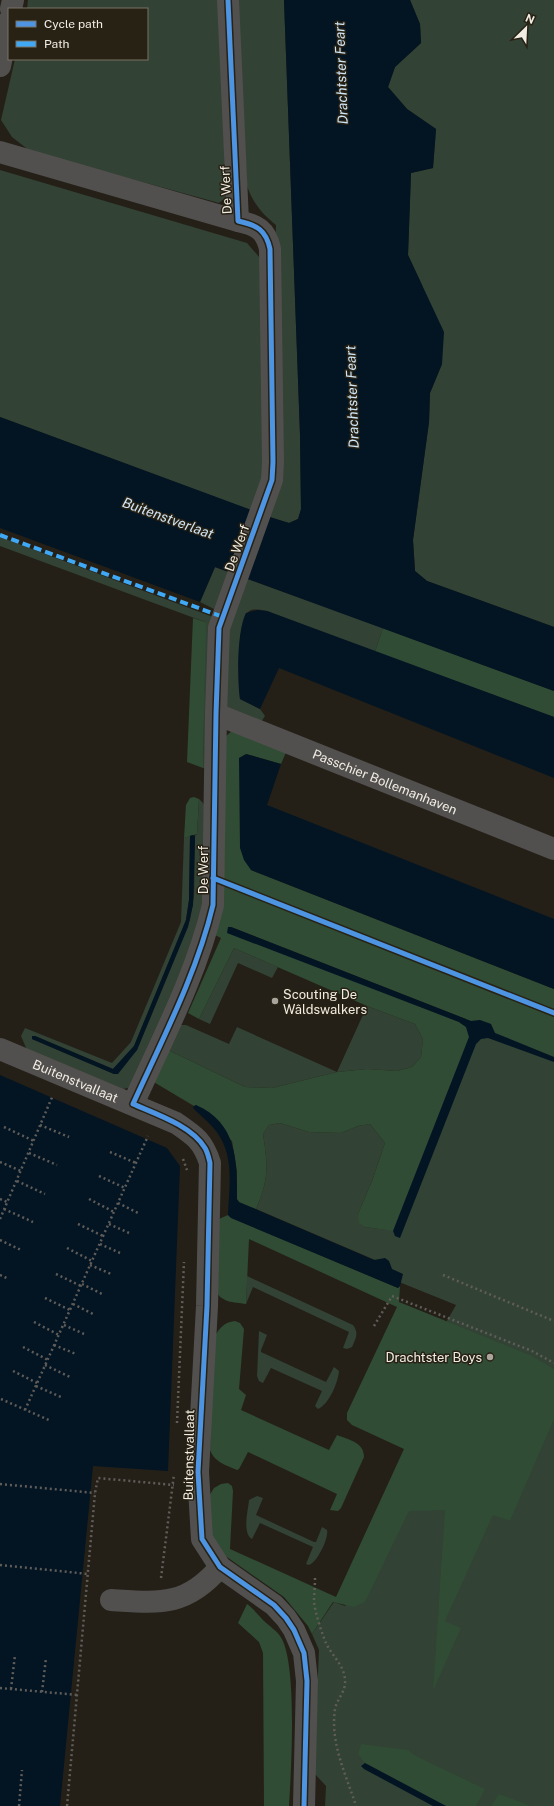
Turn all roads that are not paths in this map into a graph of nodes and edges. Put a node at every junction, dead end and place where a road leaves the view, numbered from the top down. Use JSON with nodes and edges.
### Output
{"nodes":[{"id":1,"x":228,"y":0,"type":"edge"},
{"id":2,"x":8,"y":26,"type":"edge"},
{"id":3,"x":0,"y":66,"type":"edge"},
{"id":4,"x":0,"y":152,"type":"edge"},
{"id":5,"x":238,"y":220,"type":"junction"},
{"id":6,"x":216,"y":714,"type":"junction"},
{"id":7,"x":554,"y":849,"type":"edge"},
{"id":8,"x":0,"y":1048,"type":"edge"},
{"id":9,"x":133,"y":1104,"type":"junction"},
{"id":10,"x":220,"y":1567,"type":"junction"},
{"id":11,"x":112,"y":1600,"type":"dead end"},
{"id":12,"x":304,"y":1806,"type":"edge"}],
"edges":[{"from":1,"to":5,"type":"street","name":"De Werf"},
{"from":2,"to":3,"type":"street"},
{"from":4,"to":5,"type":"street","name":"De Werf"},
{"from":5,"to":6,"type":"street","name":"De Werf"},
{"from":6,"to":7,"type":"street","name":"Passchier Bollemanhaven"},
{"from":6,"to":9,"type":"street","name":"De Werf"},
{"from":8,"to":9,"type":"street","name":"Buitenstvallaat"},
{"from":9,"to":10,"type":"street","name":"Buitenstvallaat"},
{"from":10,"to":11,"type":"street"},
{"from":10,"to":12,"type":"street","name":"Buitenstvallaat"}]}
